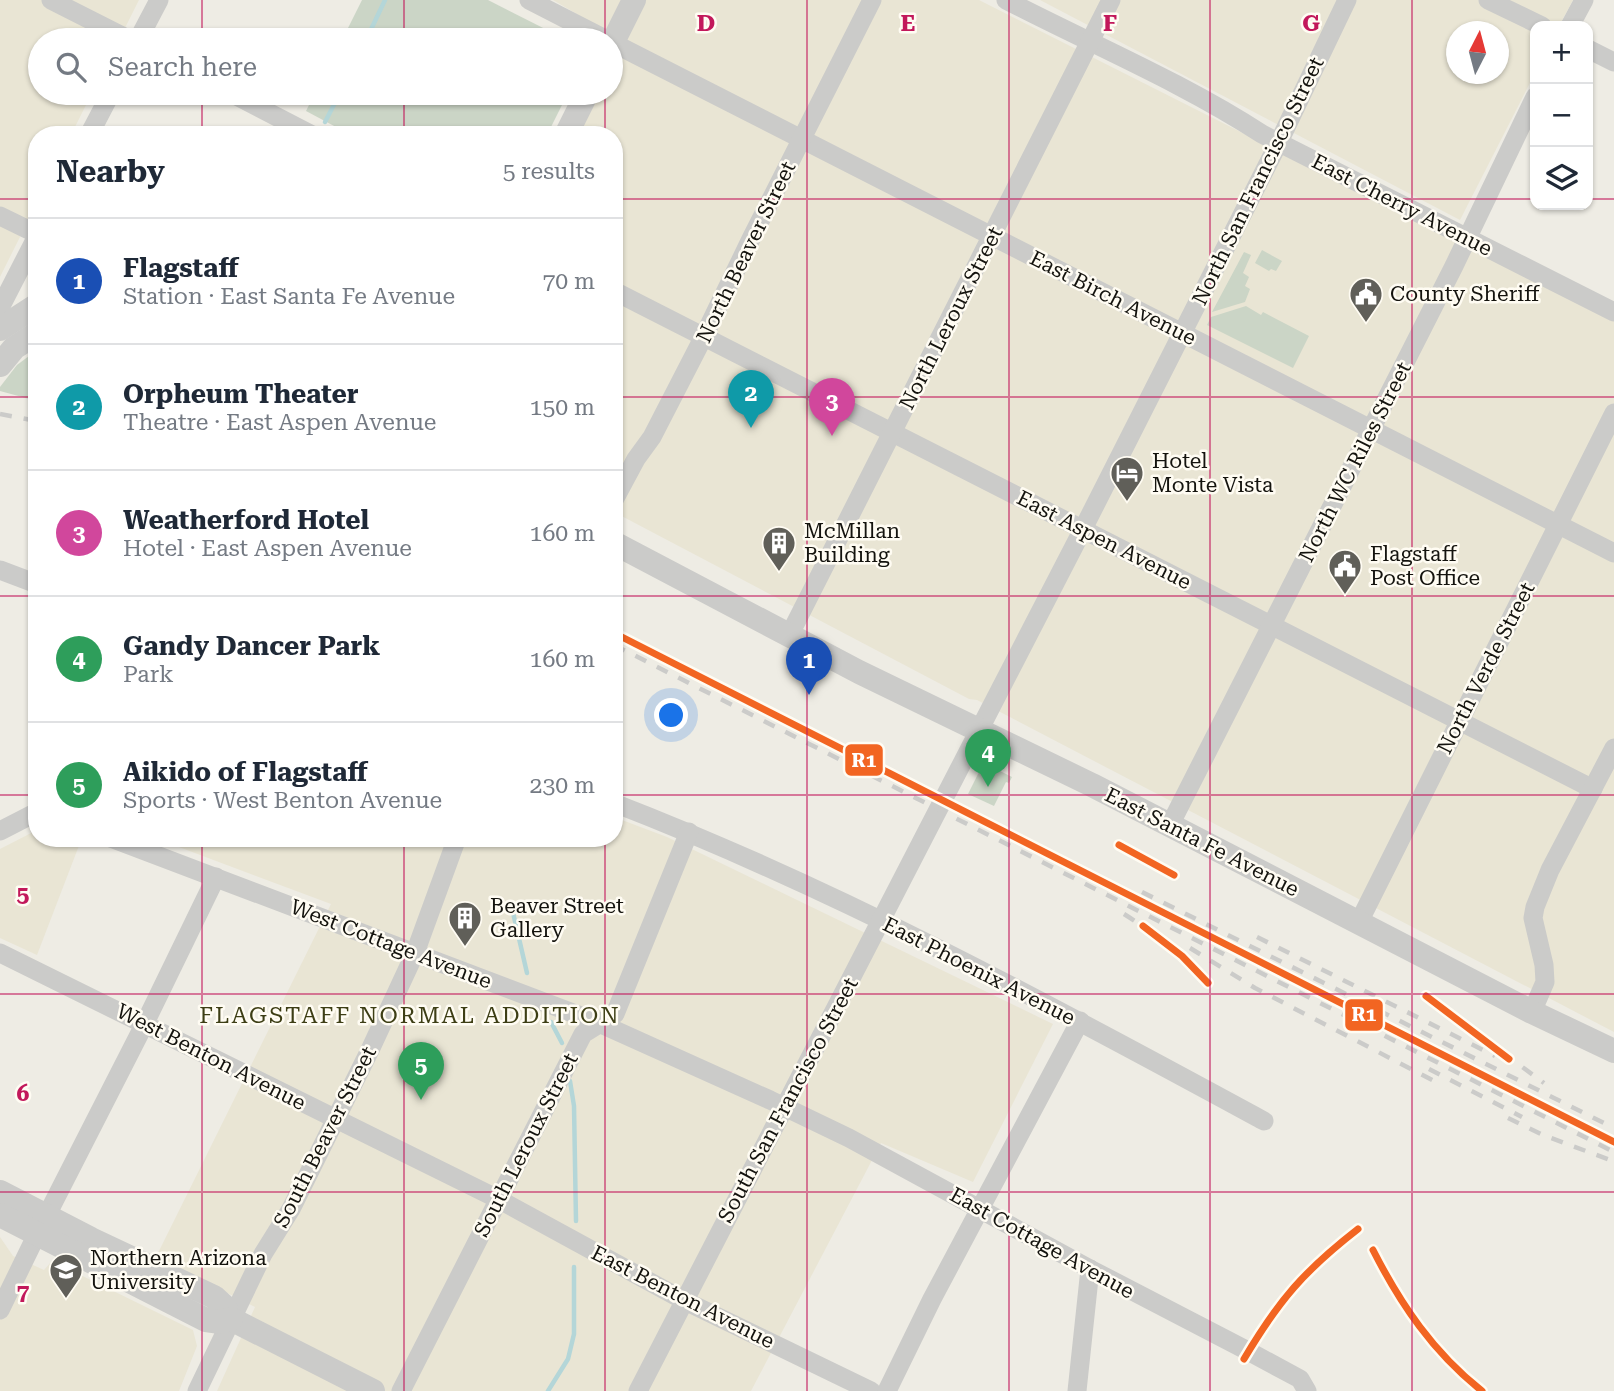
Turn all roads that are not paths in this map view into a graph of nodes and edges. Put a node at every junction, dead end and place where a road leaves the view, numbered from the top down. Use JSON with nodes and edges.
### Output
{"nodes":[{"id":1,"x":51,"y":0,"type":"edge"},
{"id":2,"x":159,"y":0,"type":"edge"},
{"id":3,"x":529,"y":0,"type":"edge"},
{"id":4,"x":634,"y":0,"type":"edge"},
{"id":5,"x":872,"y":0,"type":"edge"},
{"id":6,"x":1006,"y":0,"type":"edge"},
{"id":7,"x":1111,"y":0,"type":"edge"},
{"id":8,"x":1347,"y":0,"type":"edge"},
{"id":9,"x":1488,"y":0,"type":"edge"},
{"id":10,"x":1584,"y":0,"type":"edge"},
{"id":11,"x":1532,"y":21,"type":"edge"},
{"id":12,"x":1573,"y":21,"type":"edge"},
{"id":13,"x":106,"y":28,"type":"edge"},
{"id":14,"x":144,"y":28,"type":"edge"},
{"id":15,"x":582,"y":28,"type":"edge"},
{"id":16,"x":618,"y":28,"type":"edge"},
{"id":17,"x":1090,"y":43,"type":"junction"},
{"id":18,"x":623,"y":50,"type":"edge"},
{"id":19,"x":1593,"y":52,"type":"edge"},
{"id":20,"x":1614,"y":62,"type":"edge"},
{"id":21,"x":105,"y":105,"type":"edge"},
{"id":22,"x":254,"y":105,"type":"edge"},
{"id":23,"x":581,"y":105,"type":"edge"},
{"id":24,"x":1530,"y":107,"type":"edge"},
{"id":25,"x":94,"y":126,"type":"edge"},
{"id":26,"x":295,"y":126,"type":"edge"},
{"id":27,"x":570,"y":126,"type":"edge"},
{"id":28,"x":802,"y":140,"type":"junction"},
{"id":29,"x":1279,"y":142,"type":"junction"},
{"id":30,"x":0,"y":216,"type":"edge"},
{"id":31,"x":28,"y":230,"type":"edge"},
{"id":32,"x":992,"y":236,"type":"junction"},
{"id":33,"x":1467,"y":238,"type":"junction"},
{"id":34,"x":28,"y":253,"type":"edge"},
{"id":35,"x":623,"y":296,"type":"edge"},
{"id":36,"x":0,"y":308,"type":"edge"},
{"id":37,"x":28,"y":311,"type":"edge"},
{"id":38,"x":1614,"y":312,"type":"edge"},
{"id":39,"x":0,"y":329,"type":"edge"},
{"id":40,"x":1182,"y":333,"type":"junction"},
{"id":41,"x":704,"y":336,"type":"junction"},
{"id":42,"x":28,"y":339,"type":"edge"},
{"id":43,"x":0,"y":365,"type":"edge"},
{"id":44,"x":1614,"y":413,"type":"edge"},
{"id":45,"x":1371,"y":429,"type":"junction"},
{"id":46,"x":893,"y":433,"type":"junction"},
{"id":47,"x":623,"y":483,"type":"edge"},
{"id":48,"x":1557,"y":523,"type":"junction"},
{"id":49,"x":1083,"y":529,"type":"junction"},
{"id":50,"x":623,"y":548,"type":"edge"},
{"id":51,"x":1614,"y":553,"type":"edge"},
{"id":52,"x":0,"y":570,"type":"edge"},
{"id":53,"x":28,"y":581,"type":"edge"},
{"id":54,"x":1270,"y":625,"type":"junction"},
{"id":55,"x":790,"y":634,"type":"junction"},
{"id":56,"x":1460,"y":722,"type":"junction"},
{"id":57,"x":978,"y":730,"type":"junction"},
{"id":58,"x":1614,"y":748,"type":"edge"},
{"id":59,"x":1593,"y":789,"type":"junction"},
{"id":60,"x":623,"y":806,"type":"edge"},
{"id":61,"x":939,"y":810,"type":"joint"},
{"id":62,"x":28,"y":817,"type":"edge"},
{"id":63,"x":1170,"y":824,"type":"junction"},
{"id":64,"x":0,"y":831,"type":"edge"},
{"id":65,"x":689,"y":832,"type":"junction"},
{"id":66,"x":135,"y":847,"type":"edge"},
{"id":67,"x":454,"y":847,"type":"edge"},
{"id":68,"x":216,"y":877,"type":"junction"},
{"id":69,"x":881,"y":922,"type":"junction"},
{"id":70,"x":1359,"y":922,"type":"junction"},
{"id":71,"x":0,"y":953,"type":"edge"},
{"id":72,"x":415,"y":953,"type":"junction"},
{"id":73,"x":1532,"y":1012,"type":"junction"},
{"id":74,"x":1080,"y":1021,"type":"junction"},
{"id":75,"x":145,"y":1023,"type":"junction"},
{"id":76,"x":599,"y":1023,"type":"junction"},
{"id":77,"x":1614,"y":1051,"type":"edge"},
{"id":78,"x":785,"y":1107,"type":"junction"},
{"id":79,"x":337,"y":1119,"type":"junction"},
{"id":80,"x":1264,"y":1121,"type":"dead end"},
{"id":81,"x":0,"y":1192,"type":"edge"},
{"id":82,"x":498,"y":1199,"type":"junction"},
{"id":83,"x":981,"y":1209,"type":"junction"},
{"id":84,"x":0,"y":1215,"type":"edge"},
{"id":85,"x":42,"y":1225,"type":"junction"},
{"id":86,"x":1090,"y":1269,"type":"junction"},
{"id":87,"x":683,"y":1300,"type":"junction"},
{"id":88,"x":0,"y":1310,"type":"edge"},
{"id":89,"x":231,"y":1319,"type":"junction"},
{"id":90,"x":1303,"y":1385,"type":"edge"},
{"id":91,"x":197,"y":1391,"type":"edge"},
{"id":92,"x":373,"y":1391,"type":"edge"},
{"id":93,"x":401,"y":1391,"type":"edge"},
{"id":94,"x":638,"y":1391,"type":"edge"},
{"id":95,"x":871,"y":1391,"type":"edge"},
{"id":96,"x":887,"y":1391,"type":"edge"},
{"id":97,"x":1077,"y":1391,"type":"edge"}],
"edges":[{"from":1,"to":13,"type":"street"},
{"from":2,"to":14,"type":"street"},
{"from":3,"to":15,"type":"street","name":"East Birch Avenue"},
{"from":4,"to":16,"type":"main road"},
{"from":5,"to":28,"type":"street","name":"North Beaver Street"},
{"from":6,"to":17,"type":"street","name":"East Cherry Avenue"},
{"from":7,"to":17,"type":"street","name":"North Leroux Street"},
{"from":8,"to":29,"type":"street","name":"North San Francisco Street"},
{"from":9,"to":11,"type":"street"},
{"from":10,"to":12,"type":"street"},
{"from":17,"to":29,"type":"street","name":"East Cherry Avenue"},
{"from":17,"to":32,"type":"street","name":"North Leroux Street"},
{"from":18,"to":28,"type":"street","name":"East Birch Avenue"},
{"from":19,"to":20,"type":"street"},
{"from":21,"to":25,"type":"street"},
{"from":22,"to":26,"type":"street"},
{"from":23,"to":27,"type":"main road"},
{"from":24,"to":33,"type":"street","name":"North WC Riles Street"},
{"from":28,"to":32,"type":"street","name":"East Birch Avenue"},
{"from":28,"to":41,"type":"street","name":"North Beaver Street"},
{"from":29,"to":33,"type":"street","name":"East Cherry Avenue"},
{"from":29,"to":40,"type":"street","name":"North San Francisco Street"},
{"from":30,"to":31,"type":"street"},
{"from":32,"to":40,"type":"street","name":"East Birch Avenue"},
{"from":32,"to":46,"type":"street","name":"North Leroux Street"},
{"from":33,"to":38,"type":"street","name":"East Cherry Avenue"},
{"from":33,"to":45,"type":"street","name":"North WC Riles Street"},
{"from":34,"to":36,"type":"street"},
{"from":35,"to":41,"type":"street","name":"East Aspen Avenue"},
{"from":37,"to":39,"type":"main road"},
{"from":40,"to":45,"type":"street","name":"East Birch Avenue"},
{"from":40,"to":49,"type":"street","name":"North San Francisco Street"},
{"from":41,"to":46,"type":"street","name":"East Aspen Avenue"},
{"from":41,"to":47,"type":"street","name":"North Beaver Street"},
{"from":42,"to":43,"type":"main road"},
{"from":44,"to":48,"type":"street","name":"North Verde Street"},
{"from":45,"to":48,"type":"street","name":"East Birch Avenue"},
{"from":45,"to":54,"type":"street","name":"North WC Riles Street"},
{"from":46,"to":49,"type":"street","name":"East Aspen Avenue"},
{"from":46,"to":55,"type":"street","name":"North Leroux Street"},
{"from":48,"to":51,"type":"street","name":"East Birch Avenue"},
{"from":48,"to":56,"type":"street","name":"North Verde Street"},
{"from":49,"to":54,"type":"street","name":"East Aspen Avenue"},
{"from":49,"to":57,"type":"street","name":"North San Francisco Street"},
{"from":50,"to":55,"type":"main road","name":"East Santa Fe Avenue"},
{"from":52,"to":53,"type":"street"},
{"from":54,"to":56,"type":"street","name":"East Aspen Avenue"},
{"from":54,"to":63,"type":"street","name":"North WC Riles Street"},
{"from":55,"to":57,"type":"main road","name":"East Santa Fe Avenue"},
{"from":56,"to":59,"type":"street","name":"East Aspen Avenue"},
{"from":56,"to":70,"type":"street","name":"North Verde Street"},
{"from":57,"to":61,"type":"street","name":"North San Francisco Street"},
{"from":57,"to":63,"type":"main road","name":"East Santa Fe Avenue"},
{"from":58,"to":59,"type":"street"},
{"from":59,"to":73,"type":"street"},
{"from":60,"to":65,"type":"street","name":"East Phoenix Avenue"},
{"from":61,"to":69,"type":"street","name":"South San Francisco Street"},
{"from":62,"to":64,"type":"street"},
{"from":63,"to":70,"type":"main road","name":"East Santa Fe Avenue"},
{"from":65,"to":69,"type":"street","name":"East Phoenix Avenue"},
{"from":65,"to":76,"type":"street","name":"South Leroux Street"},
{"from":66,"to":68,"type":"street","name":"West Cottage Avenue"},
{"from":67,"to":72,"type":"street","name":"South Beaver Street"},
{"from":68,"to":72,"type":"street","name":"West Cottage Avenue"},
{"from":68,"to":75,"type":"street"},
{"from":69,"to":74,"type":"street","name":"East Phoenix Avenue"},
{"from":69,"to":78,"type":"street","name":"South San Francisco Street"},
{"from":70,"to":73,"type":"main road","name":"East Santa Fe Avenue"},
{"from":71,"to":75,"type":"street","name":"West Benton Avenue"},
{"from":72,"to":76,"type":"street","name":"West Cottage Avenue"},
{"from":72,"to":79,"type":"street","name":"South Beaver Street"},
{"from":73,"to":77,"type":"main road","name":"East Santa Fe Avenue"},
{"from":74,"to":80,"type":"street","name":"East Phoenix Avenue"},
{"from":74,"to":83,"type":"street"},
{"from":75,"to":79,"type":"street","name":"West Benton Avenue"},
{"from":75,"to":85,"type":"street"},
{"from":76,"to":78,"type":"street","name":"West Cottage Avenue"},
{"from":76,"to":82,"type":"street","name":"South Leroux Street"},
{"from":78,"to":83,"type":"street","name":"East Cottage Avenue"},
{"from":78,"to":87,"type":"street","name":"South San Francisco Street"},
{"from":79,"to":82,"type":"street","name":"West Benton Avenue"},
{"from":79,"to":89,"type":"street","name":"South Beaver Street"},
{"from":81,"to":85,"type":"main road"},
{"from":82,"to":87,"type":"street","name":"East Benton Avenue"},
{"from":82,"to":93,"type":"street","name":"South Leroux Street"},
{"from":83,"to":86,"type":"street","name":"East Cottage Avenue"},
{"from":83,"to":96,"type":"street"},
{"from":84,"to":85,"type":"main road"},
{"from":85,"to":88,"type":"street"},
{"from":85,"to":89,"type":"main road"},
{"from":85,"to":89,"type":"main road"},
{"from":86,"to":90,"type":"street","name":"East Cottage Avenue"},
{"from":86,"to":97,"type":"street"},
{"from":87,"to":94,"type":"street","name":"South San Francisco Street"},
{"from":87,"to":95,"type":"street","name":"East Benton Avenue"},
{"from":89,"to":91,"type":"street","name":"South Beaver Street"},
{"from":89,"to":92,"type":"main road"}]}
